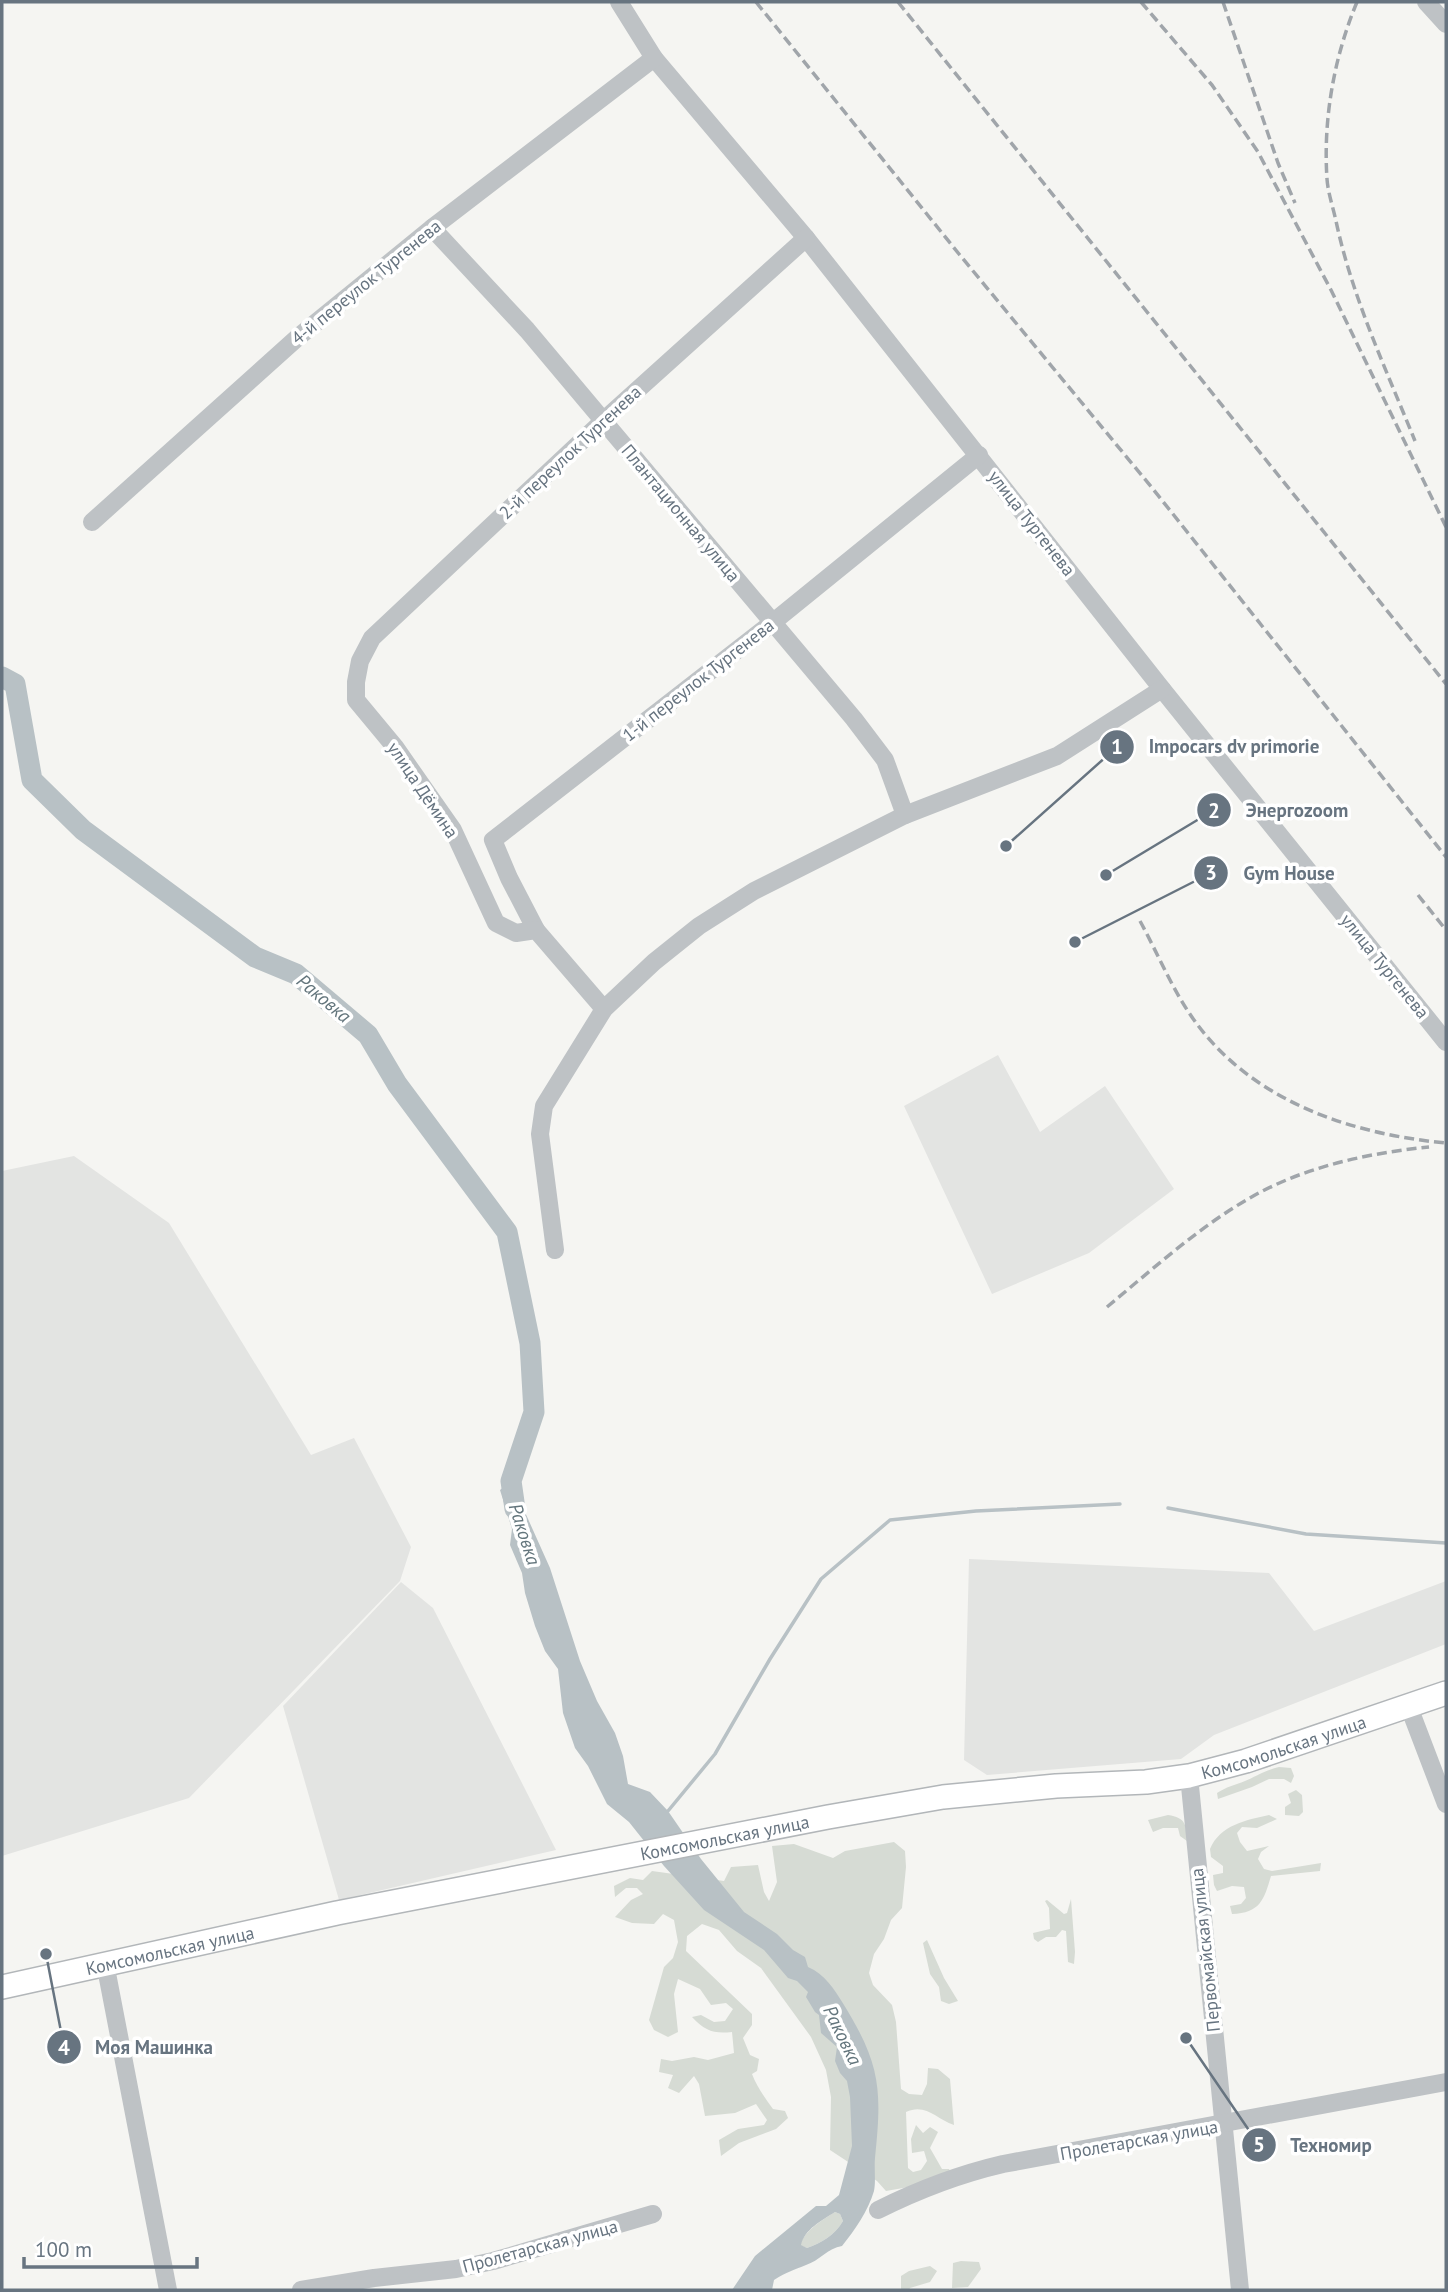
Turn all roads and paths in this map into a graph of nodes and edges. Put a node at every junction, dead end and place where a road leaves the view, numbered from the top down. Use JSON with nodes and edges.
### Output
{"nodes":[{"id":1,"x":619,"y":2,"type":"edge"},
{"id":2,"x":1426,"y":2,"type":"edge"},
{"id":3,"x":1446,"y":24,"type":"edge"},
{"id":4,"x":654,"y":58,"type":"junction"},
{"id":5,"x":432,"y":228,"type":"junction"},
{"id":6,"x":806,"y":238,"type":"junction"},
{"id":7,"x":604,"y":419,"type":"junction"},
{"id":8,"x":979,"y":455,"type":"junction"},
{"id":9,"x":92,"y":522,"type":"dead end"},
{"id":10,"x":772,"y":623,"type":"junction"},
{"id":11,"x":356,"y":682,"type":"joint"},
{"id":12,"x":1162,"y":689,"type":"junction"},
{"id":13,"x":905,"y":815,"type":"junction"},
{"id":14,"x":536,"y":930,"type":"junction"},
{"id":15,"x":604,"y":1009,"type":"junction"},
{"id":16,"x":1446,"y":1042,"type":"edge"},
{"id":17,"x":555,"y":1250,"type":"dead end"},
{"id":18,"x":1446,"y":1693,"type":"edge"},
{"id":19,"x":1409,"y":1707,"type":"junction"},
{"id":20,"x":1189,"y":1776,"type":"junction"},
{"id":21,"x":1446,"y":1804,"type":"edge"},
{"id":22,"x":105,"y":1963,"type":"junction"},
{"id":23,"x":2,"y":1987,"type":"edge"},
{"id":24,"x":1446,"y":2082,"type":"edge"},
{"id":25,"x":1222,"y":2124,"type":"junction"},
{"id":26,"x":878,"y":2210,"type":"dead end"},
{"id":27,"x":653,"y":2214,"type":"dead end"},
{"id":28,"x":169,"y":2290,"type":"edge"},
{"id":29,"x":301,"y":2290,"type":"edge"},
{"id":30,"x":1240,"y":2290,"type":"edge"}],
"edges":[{"from":1,"to":4,"type":"street","name":"улица Тургенева"},
{"from":2,"to":3,"type":"street"},
{"from":4,"to":5,"type":"street","name":"4-й переулок Тургенева"},
{"from":4,"to":6,"type":"street","name":"улица Тургенева"},
{"from":5,"to":7,"type":"street","name":"Плантационная улица"},
{"from":5,"to":9,"type":"street","name":"4-й переулок Тургенева"},
{"from":6,"to":7,"type":"street","name":"2-й переулок Тургенева"},
{"from":6,"to":8,"type":"street","name":"улица Тургенева"},
{"from":7,"to":10,"type":"street","name":"Плантационная улица"},
{"from":7,"to":11,"type":"street","name":"2-й переулок Тургенева"},
{"from":8,"to":10,"type":"street","name":"1-й переулок Тургенева"},
{"from":8,"to":12,"type":"street","name":"улица Тургенева"},
{"from":10,"to":13,"type":"street","name":"Плантационная улица"},
{"from":10,"to":14,"type":"street","name":"1-й переулок Тургенева"},
{"from":11,"to":14,"type":"street","name":"улица Дёмина"},
{"from":12,"to":13,"type":"street"},
{"from":12,"to":16,"type":"street","name":"улица Тургенева"},
{"from":13,"to":15,"type":"street"},
{"from":14,"to":15,"type":"street"},
{"from":15,"to":17,"type":"street"},
{"from":18,"to":19,"type":"main road","name":"Комсомольская улица"},
{"from":19,"to":20,"type":"main road","name":"Комсомольская улица"},
{"from":19,"to":21,"type":"street"},
{"from":20,"to":22,"type":"main road","name":"Комсомольская улица"},
{"from":20,"to":25,"type":"street","name":"Первомайская улица"},
{"from":22,"to":23,"type":"main road","name":"Комсомольская улица"},
{"from":22,"to":28,"type":"street"},
{"from":24,"to":25,"type":"street","name":"Пролетарская улица"},
{"from":25,"to":26,"type":"street","name":"Пролетарская улица"},
{"from":25,"to":30,"type":"street","name":"Первомайская улица"},
{"from":27,"to":29,"type":"street","name":"Пролетарская улица"}]}
